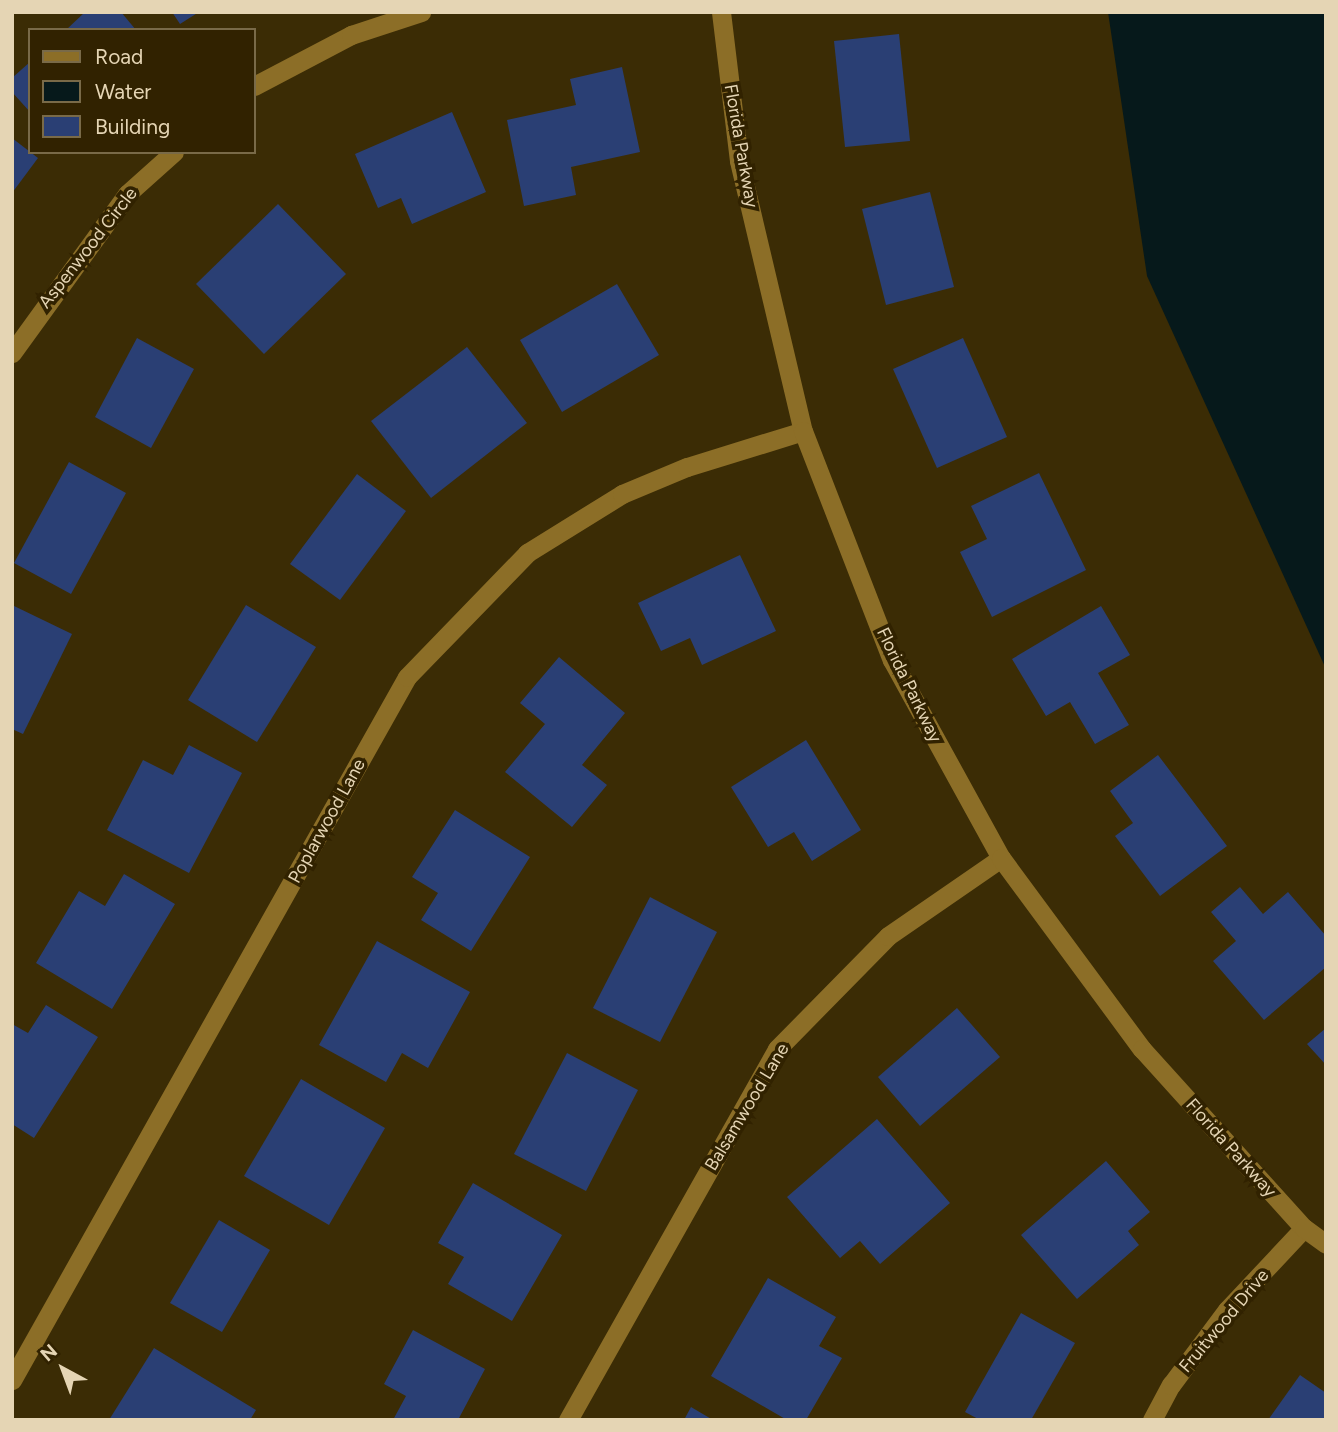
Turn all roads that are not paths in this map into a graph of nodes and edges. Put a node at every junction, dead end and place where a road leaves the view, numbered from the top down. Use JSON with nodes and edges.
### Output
{"nodes":[{"id":1,"x":421,"y":12,"type":"edge"},
{"id":2,"x":721,"y":12,"type":"edge"},
{"id":3,"x":256,"y":85,"type":"edge"},
{"id":4,"x":172,"y":154,"type":"edge"},
{"id":5,"x":12,"y":353,"type":"edge"},
{"id":6,"x":803,"y":431,"type":"junction"},
{"id":7,"x":1001,"y":858,"type":"junction"},
{"id":8,"x":1304,"y":1228,"type":"junction"},
{"id":9,"x":1326,"y":1244,"type":"edge"},
{"id":10,"x":12,"y":1380,"type":"edge"},
{"id":11,"x":568,"y":1420,"type":"edge"},
{"id":12,"x":1152,"y":1420,"type":"edge"}],
"edges":[{"from":1,"to":3,"type":"street"},
{"from":2,"to":6,"type":"street","name":"Florida Parkway"},
{"from":4,"to":5,"type":"street","name":"Aspenwood Circle"},
{"from":6,"to":7,"type":"street","name":"Florida Parkway"},
{"from":6,"to":10,"type":"street","name":"Poplarwood Lane"},
{"from":7,"to":8,"type":"street","name":"Florida Parkway"},
{"from":7,"to":11,"type":"street","name":"Balsamwood Lane"},
{"from":8,"to":9,"type":"street","name":"Florida Parkway"},
{"from":8,"to":12,"type":"street","name":"Fruitwood Drive"}]}
